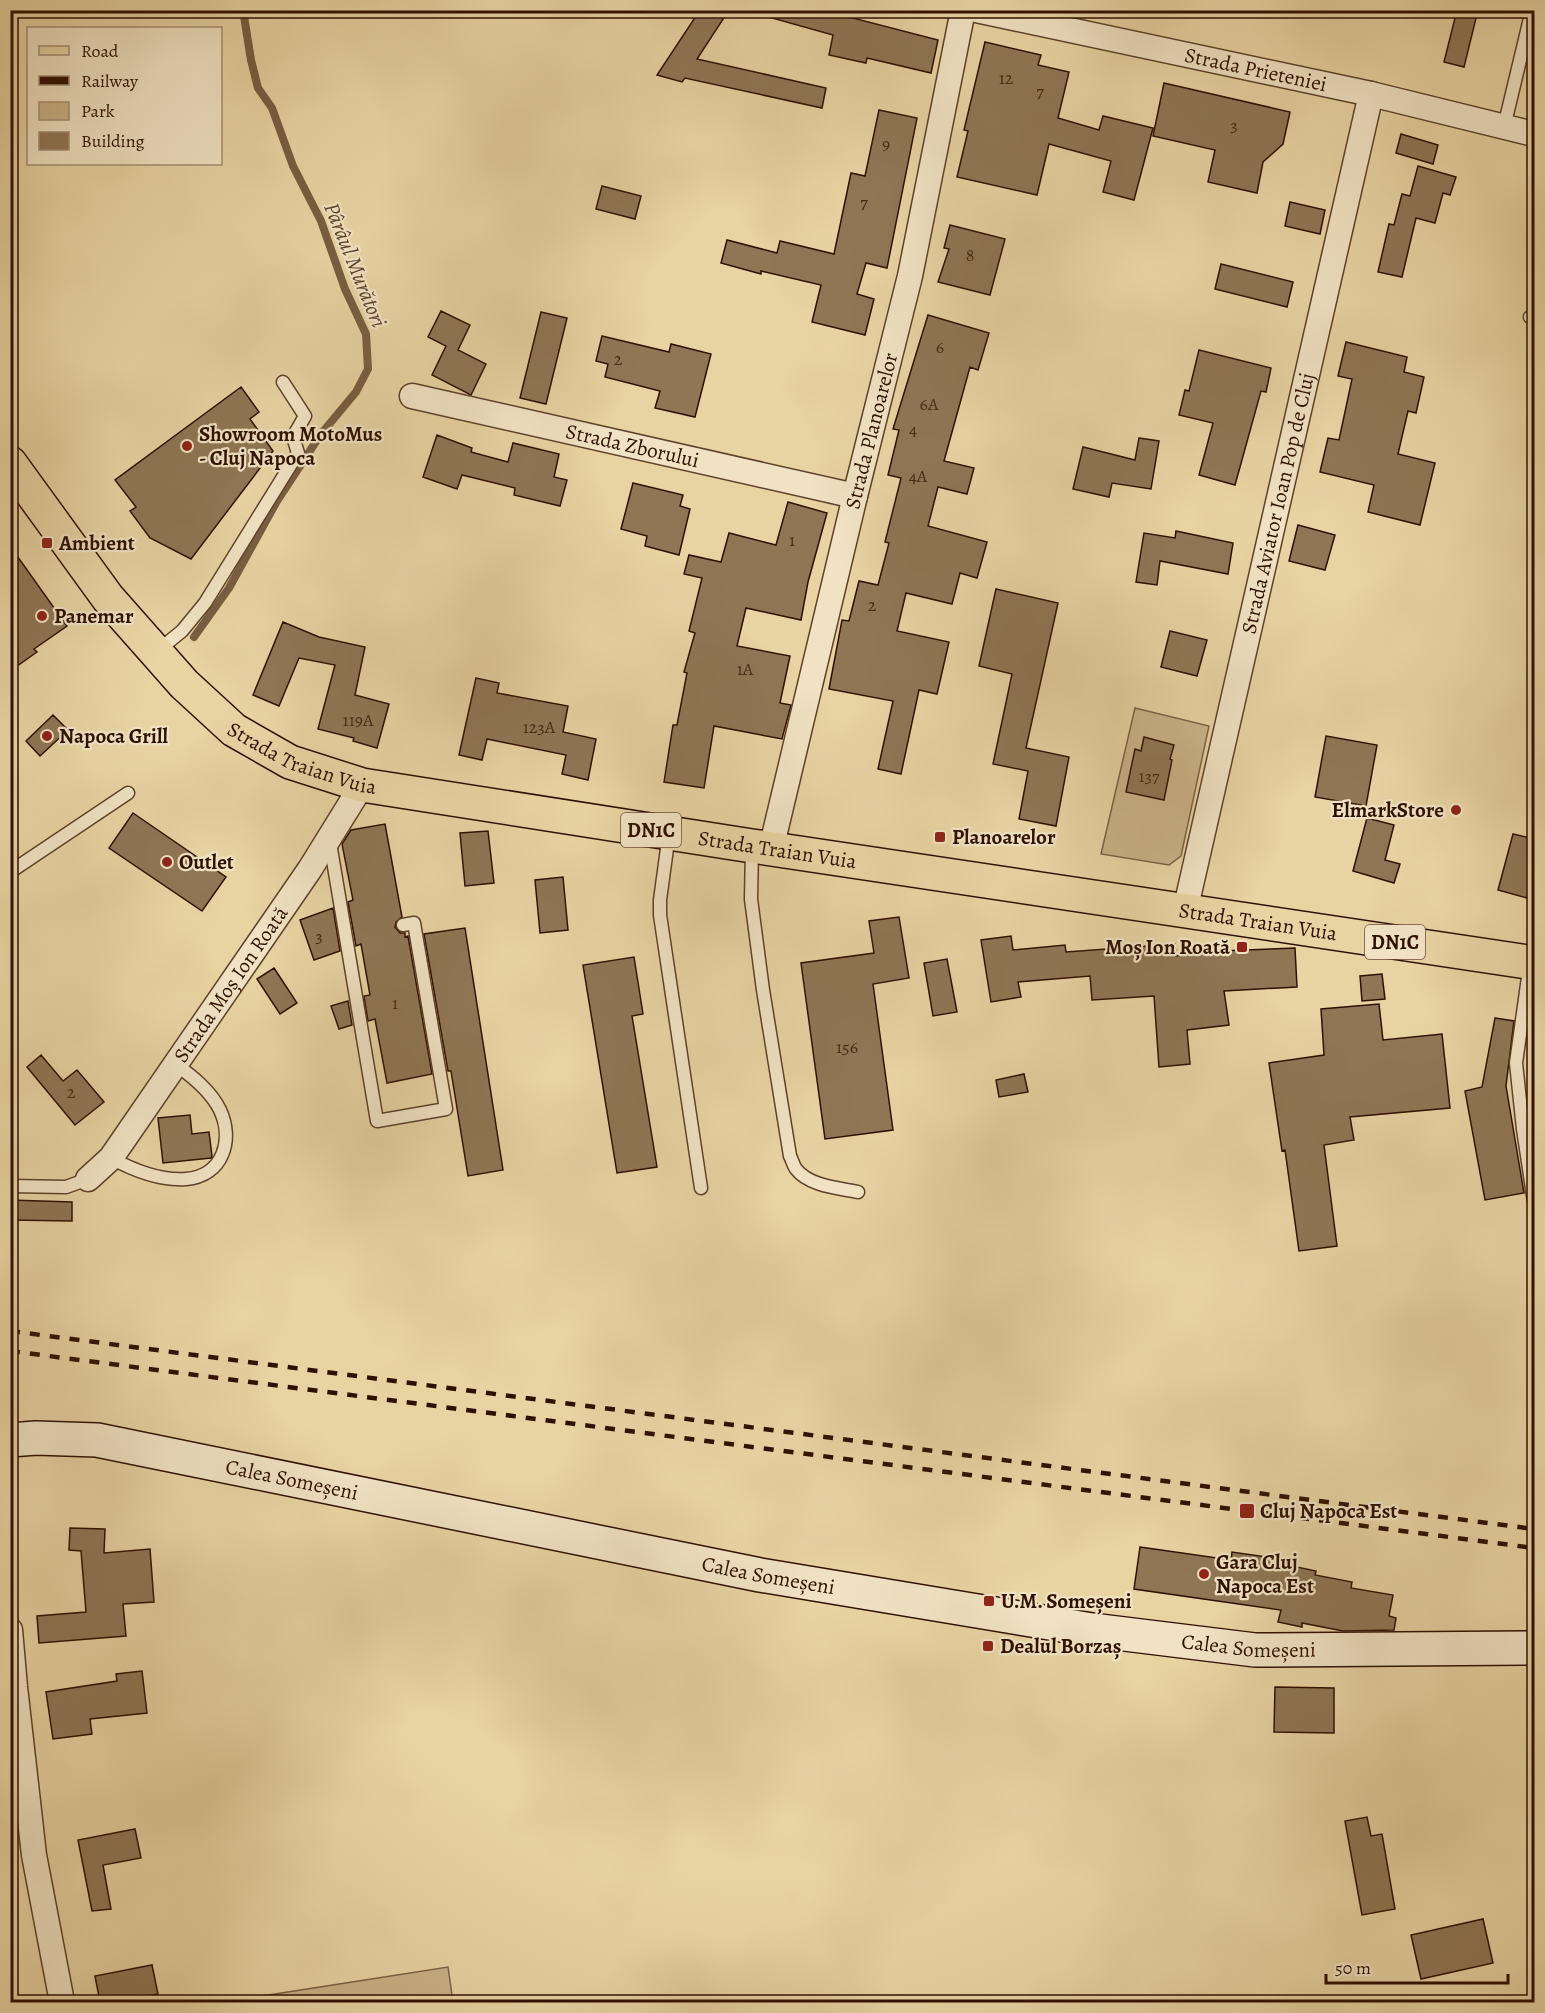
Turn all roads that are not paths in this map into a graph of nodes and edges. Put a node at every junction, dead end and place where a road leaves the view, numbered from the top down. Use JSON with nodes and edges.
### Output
{"nodes":[{"id":1,"x":963,"y":10,"type":"edge"},
{"id":2,"x":976,"y":10,"type":"edge"},
{"id":3,"x":1532,"y":10,"type":"edge"},
{"id":4,"x":1371,"y":94,"type":"junction"},
{"id":5,"x":1504,"y":127,"type":"junction"},
{"id":6,"x":1534,"y":134,"type":"edge"},
{"id":7,"x":283,"y":382,"type":"dead end"},
{"id":8,"x":412,"y":396,"type":"dead end"},
{"id":9,"x":10,"y":463,"type":"edge"},
{"id":10,"x":855,"y":496,"type":"junction"},
{"id":11,"x":155,"y":652,"type":"junction"},
{"id":12,"x":362,"y":785,"type":"junction"},
{"id":13,"x":128,"y":793,"type":"dead end"},
{"id":14,"x":669,"y":833,"type":"junction"},
{"id":15,"x":329,"y":839,"type":"junction"},
{"id":16,"x":761,"y":848,"type":"junction"},
{"id":17,"x":10,"y":872,"type":"edge"},
{"id":18,"x":1185,"y":911,"type":"junction"},
{"id":19,"x":403,"y":925,"type":"dead end"},
{"id":20,"x":359,"y":932,"type":"dead end"},
{"id":21,"x":345,"y":934,"type":"junction"},
{"id":22,"x":1532,"y":963,"type":"edge"},
{"id":23,"x":175,"y":1064,"type":"junction"},
{"id":24,"x":111,"y":1158,"type":"junction"},
{"id":25,"x":88,"y":1179,"type":"joint"},
{"id":26,"x":10,"y":1186,"type":"edge"},
{"id":27,"x":701,"y":1188,"type":"dead end"},
{"id":28,"x":858,"y":1192,"type":"dead end"},
{"id":29,"x":1534,"y":1202,"type":"edge"},
{"id":30,"x":10,"y":1440,"type":"edge"},
{"id":31,"x":10,"y":1630,"type":"edge"},
{"id":32,"x":1534,"y":1647,"type":"edge"},
{"id":33,"x":13,"y":1687,"type":"edge"},
{"id":34,"x":62,"y":2002,"type":"edge"}],
"edges":[{"from":1,"to":10,"type":"street","name":"Strada Planoarelor"},
{"from":2,"to":4,"type":"street","name":"Strada Prieteniei"},
{"from":3,"to":5,"type":"lane"},
{"from":4,"to":5,"type":"street","name":"Strada Prieteniei"},
{"from":4,"to":18,"type":"street","name":"Strada Aviator Ioan Pop de Cluj"},
{"from":5,"to":6,"type":"street","name":"Strada Prieteniei"},
{"from":7,"to":11,"type":"lane"},
{"from":8,"to":10,"type":"street","name":"Strada Zborului"},
{"from":9,"to":11,"type":"main road","name":"Strada Traian Vuia","number":"DN1C"},
{"from":10,"to":16,"type":"street","name":"Strada Planoarelor"},
{"from":11,"to":12,"type":"main road","name":"Strada Traian Vuia","number":"DN1C"},
{"from":12,"to":14,"type":"main road","name":"Strada Traian Vuia","number":"DN1C"},
{"from":12,"to":15,"type":"street","name":"Strada Moș Ion Roată"},
{"from":13,"to":17,"type":"lane"},
{"from":14,"to":16,"type":"main road","name":"Strada Traian Vuia","number":"DN1C"},
{"from":14,"to":27,"type":"lane"},
{"from":15,"to":21,"type":"lane"},
{"from":15,"to":23,"type":"street","name":"Strada Moș Ion Roată"},
{"from":16,"to":18,"type":"main road","name":"Strada Traian Vuia","number":"DN1C"},
{"from":16,"to":28,"type":"lane"},
{"from":18,"to":22,"type":"main road","name":"Strada Traian Vuia","number":"DN1C"},
{"from":19,"to":21,"type":"lane"},
{"from":20,"to":21,"type":"lane"},
{"from":22,"to":29,"type":"lane"},
{"from":23,"to":24,"type":"street","name":"Strada Moș Ion Roată"},
{"from":23,"to":24,"type":"lane"},
{"from":24,"to":25,"type":"street","name":"Strada Moș Ion Roată"},
{"from":25,"to":26,"type":"lane"},
{"from":30,"to":32,"type":"main road","name":"Calea Someșeni"},
{"from":31,"to":33,"type":"street"},
{"from":33,"to":34,"type":"street"}]}
